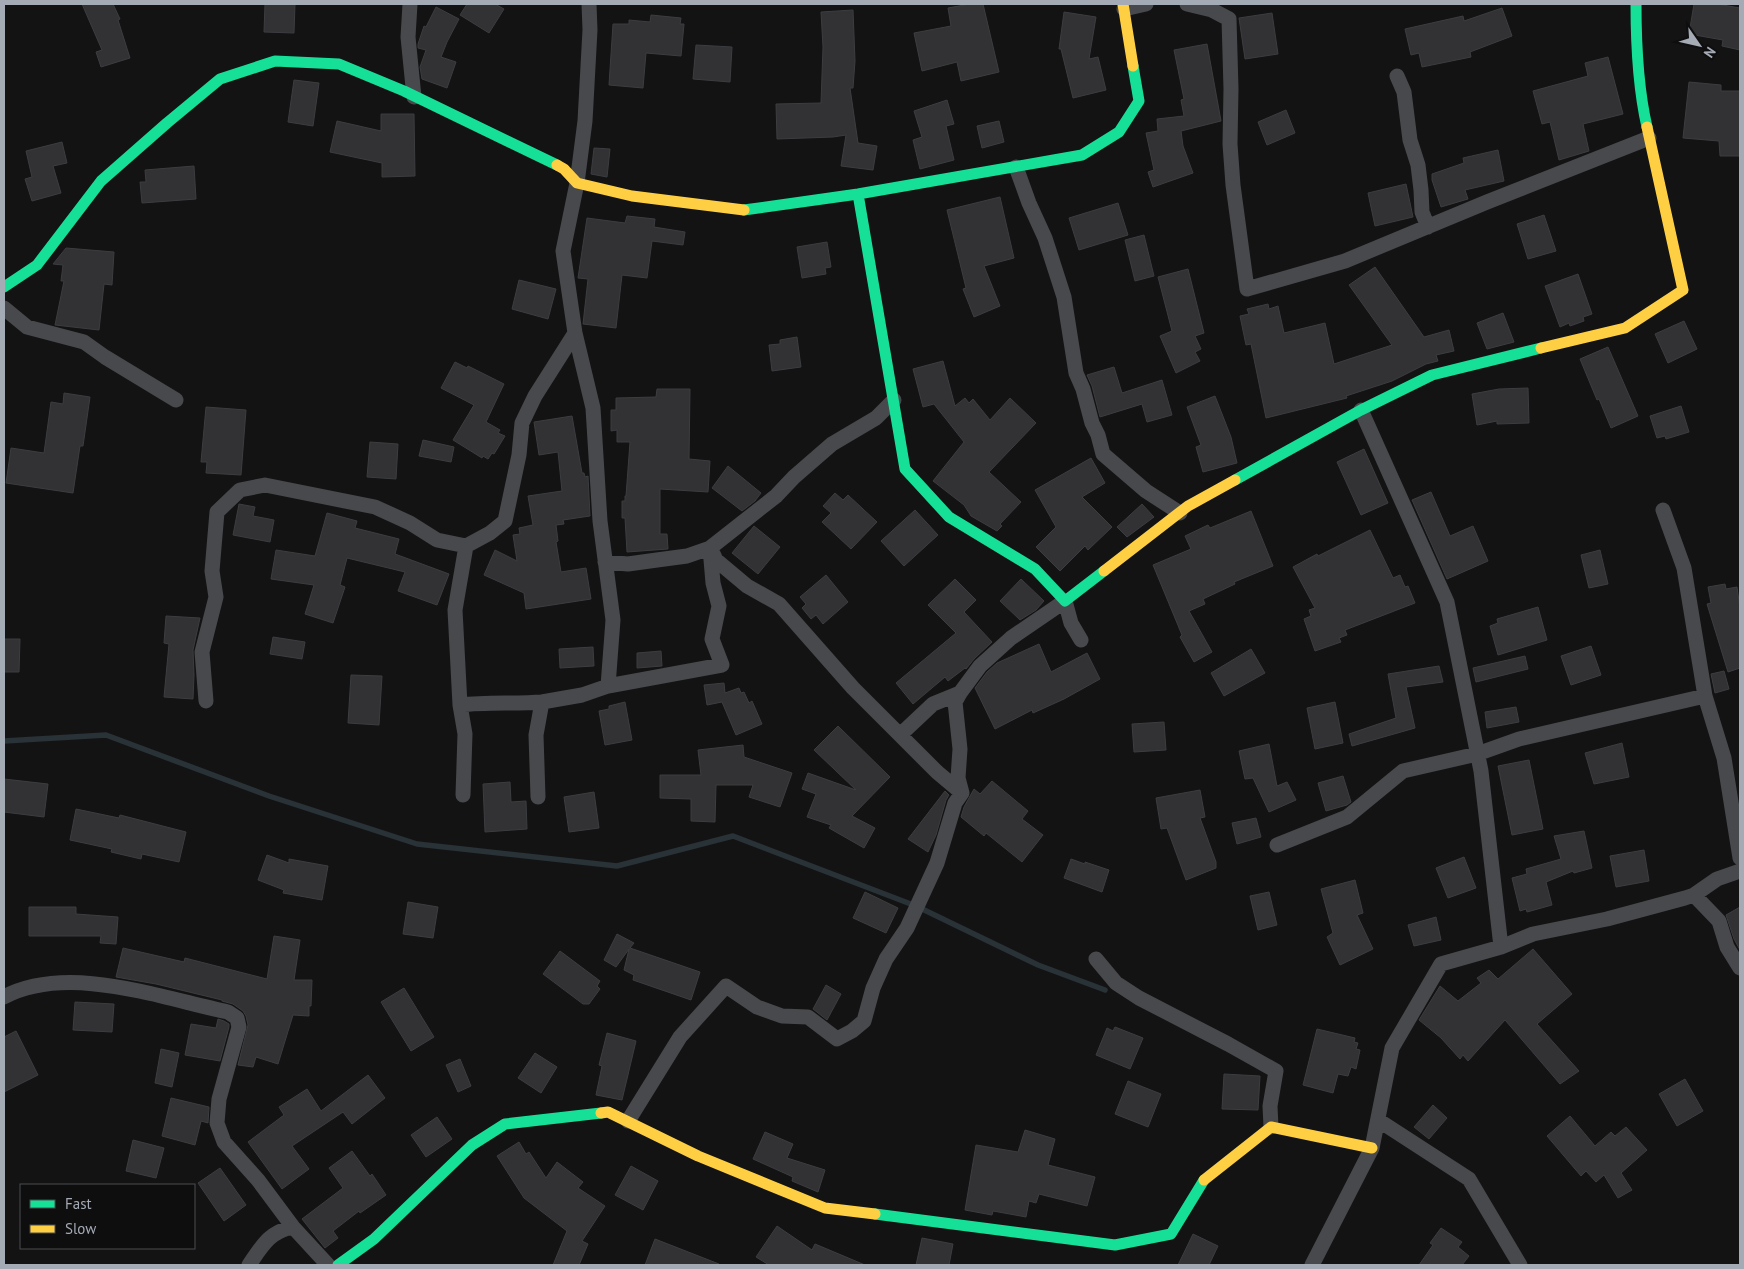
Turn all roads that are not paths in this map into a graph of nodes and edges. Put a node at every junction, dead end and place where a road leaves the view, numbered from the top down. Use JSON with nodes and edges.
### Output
{"nodes":[{"id":1,"x":410,"y":4,"type":"edge"},
{"id":2,"x":589,"y":4,"type":"edge"},
{"id":3,"x":1146,"y":4,"type":"edge"},
{"id":4,"x":1187,"y":4,"type":"edge"},
{"id":5,"x":1636,"y":4,"type":"edge"},
{"id":6,"x":1123,"y":6,"type":"edge"},
{"id":7,"x":1396,"y":76,"type":"dead end"},
{"id":8,"x":414,"y":97,"type":"junction"},
{"id":9,"x":1649,"y":138,"type":"junction"},
{"id":10,"x":1016,"y":167,"type":"junction"},
{"id":11,"x":577,"y":183,"type":"junction"},
{"id":12,"x":858,"y":194,"type":"junction"},
{"id":13,"x":1428,"y":226,"type":"junction"},
{"id":14,"x":4,"y":287,"type":"edge"},
{"id":15,"x":4,"y":308,"type":"edge"},
{"id":16,"x":575,"y":334,"type":"junction"},
{"id":17,"x":176,"y":400,"type":"dead end"},
{"id":18,"x":894,"y":400,"type":"junction"},
{"id":19,"x":1361,"y":410,"type":"junction"},
{"id":20,"x":1663,"y":510,"type":"dead end"},
{"id":21,"x":1180,"y":513,"type":"junction"},
{"id":22,"x":466,"y":546,"type":"junction"},
{"id":23,"x":710,"y":548,"type":"junction"},
{"id":24,"x":605,"y":562,"type":"junction"},
{"id":25,"x":1065,"y":601,"type":"junction"},
{"id":26,"x":1081,"y":640,"type":"dead end"},
{"id":27,"x":608,"y":686,"type":"junction"},
{"id":28,"x":960,"y":693,"type":"junction"},
{"id":29,"x":1705,"y":696,"type":"junction"},
{"id":30,"x":206,"y":702,"type":"dead end"},
{"id":31,"x":542,"y":702,"type":"junction"},
{"id":32,"x":460,"y":704,"type":"junction"},
{"id":33,"x":900,"y":735,"type":"junction"},
{"id":34,"x":1477,"y":754,"type":"junction"},
{"id":35,"x":962,"y":792,"type":"junction"},
{"id":36,"x":462,"y":795,"type":"dead end"},
{"id":37,"x":538,"y":797,"type":"dead end"},
{"id":38,"x":1277,"y":845,"type":"dead end"},
{"id":39,"x":1740,"y":858,"type":"edge"},
{"id":40,"x":1740,"y":870,"type":"edge"},
{"id":41,"x":1694,"y":895,"type":"junction"},
{"id":42,"x":1502,"y":947,"type":"junction"},
{"id":43,"x":1096,"y":959,"type":"dead end"},
{"id":44,"x":1740,"y":968,"type":"edge"},
{"id":45,"x":4,"y":998,"type":"edge"},
{"id":46,"x":1378,"y":1120,"type":"junction"},
{"id":47,"x":628,"y":1121,"type":"junction"},
{"id":48,"x":1271,"y":1127,"type":"junction"},
{"id":49,"x":1372,"y":1148,"type":"junction"},
{"id":50,"x":293,"y":1226,"type":"junction"},
{"id":51,"x":249,"y":1265,"type":"edge"},
{"id":52,"x":328,"y":1265,"type":"edge"},
{"id":53,"x":338,"y":1265,"type":"edge"},
{"id":54,"x":1312,"y":1265,"type":"edge"},
{"id":55,"x":1520,"y":1265,"type":"edge"}],
"edges":[{"from":1,"to":8,"type":"street"},
{"from":2,"to":11,"type":"street"},
{"from":3,"to":6,"type":"street"},
{"from":4,"to":13,"type":"street"},
{"from":5,"to":9,"type":"street"},
{"from":6,"to":10,"type":"street"},
{"from":7,"to":13,"type":"street"},
{"from":8,"to":11,"type":"street"},
{"from":8,"to":14,"type":"street"},
{"from":9,"to":13,"type":"street"},
{"from":9,"to":19,"type":"street"},
{"from":10,"to":12,"type":"street"},
{"from":10,"to":21,"type":"street"},
{"from":11,"to":12,"type":"street"},
{"from":11,"to":16,"type":"street"},
{"from":12,"to":18,"type":"street"},
{"from":15,"to":17,"type":"street"},
{"from":16,"to":22,"type":"street"},
{"from":16,"to":24,"type":"street"},
{"from":18,"to":23,"type":"street"},
{"from":18,"to":25,"type":"street"},
{"from":19,"to":21,"type":"street"},
{"from":19,"to":34,"type":"street"},
{"from":20,"to":29,"type":"street"},
{"from":21,"to":25,"type":"street"},
{"from":22,"to":30,"type":"street"},
{"from":22,"to":32,"type":"street"},
{"from":23,"to":24,"type":"street"},
{"from":23,"to":27,"type":"street"},
{"from":23,"to":33,"type":"street"},
{"from":24,"to":27,"type":"street"},
{"from":25,"to":26,"type":"street"},
{"from":25,"to":28,"type":"street"},
{"from":27,"to":31,"type":"street"},
{"from":28,"to":33,"type":"street"},
{"from":28,"to":35,"type":"street"},
{"from":29,"to":34,"type":"street"},
{"from":29,"to":39,"type":"street"},
{"from":31,"to":32,"type":"street"},
{"from":31,"to":37,"type":"street"},
{"from":32,"to":36,"type":"street"},
{"from":33,"to":35,"type":"street"},
{"from":34,"to":38,"type":"street"},
{"from":34,"to":42,"type":"street"},
{"from":35,"to":47,"type":"street"},
{"from":40,"to":41,"type":"street"},
{"from":41,"to":42,"type":"street"},
{"from":41,"to":44,"type":"street"},
{"from":42,"to":46,"type":"street"},
{"from":43,"to":48,"type":"street"},
{"from":45,"to":50,"type":"street"},
{"from":46,"to":49,"type":"street"},
{"from":46,"to":55,"type":"street"},
{"from":47,"to":48,"type":"street"},
{"from":47,"to":53,"type":"street"},
{"from":48,"to":49,"type":"street"},
{"from":49,"to":54,"type":"street"},
{"from":50,"to":51,"type":"street"},
{"from":50,"to":52,"type":"street"}]}
